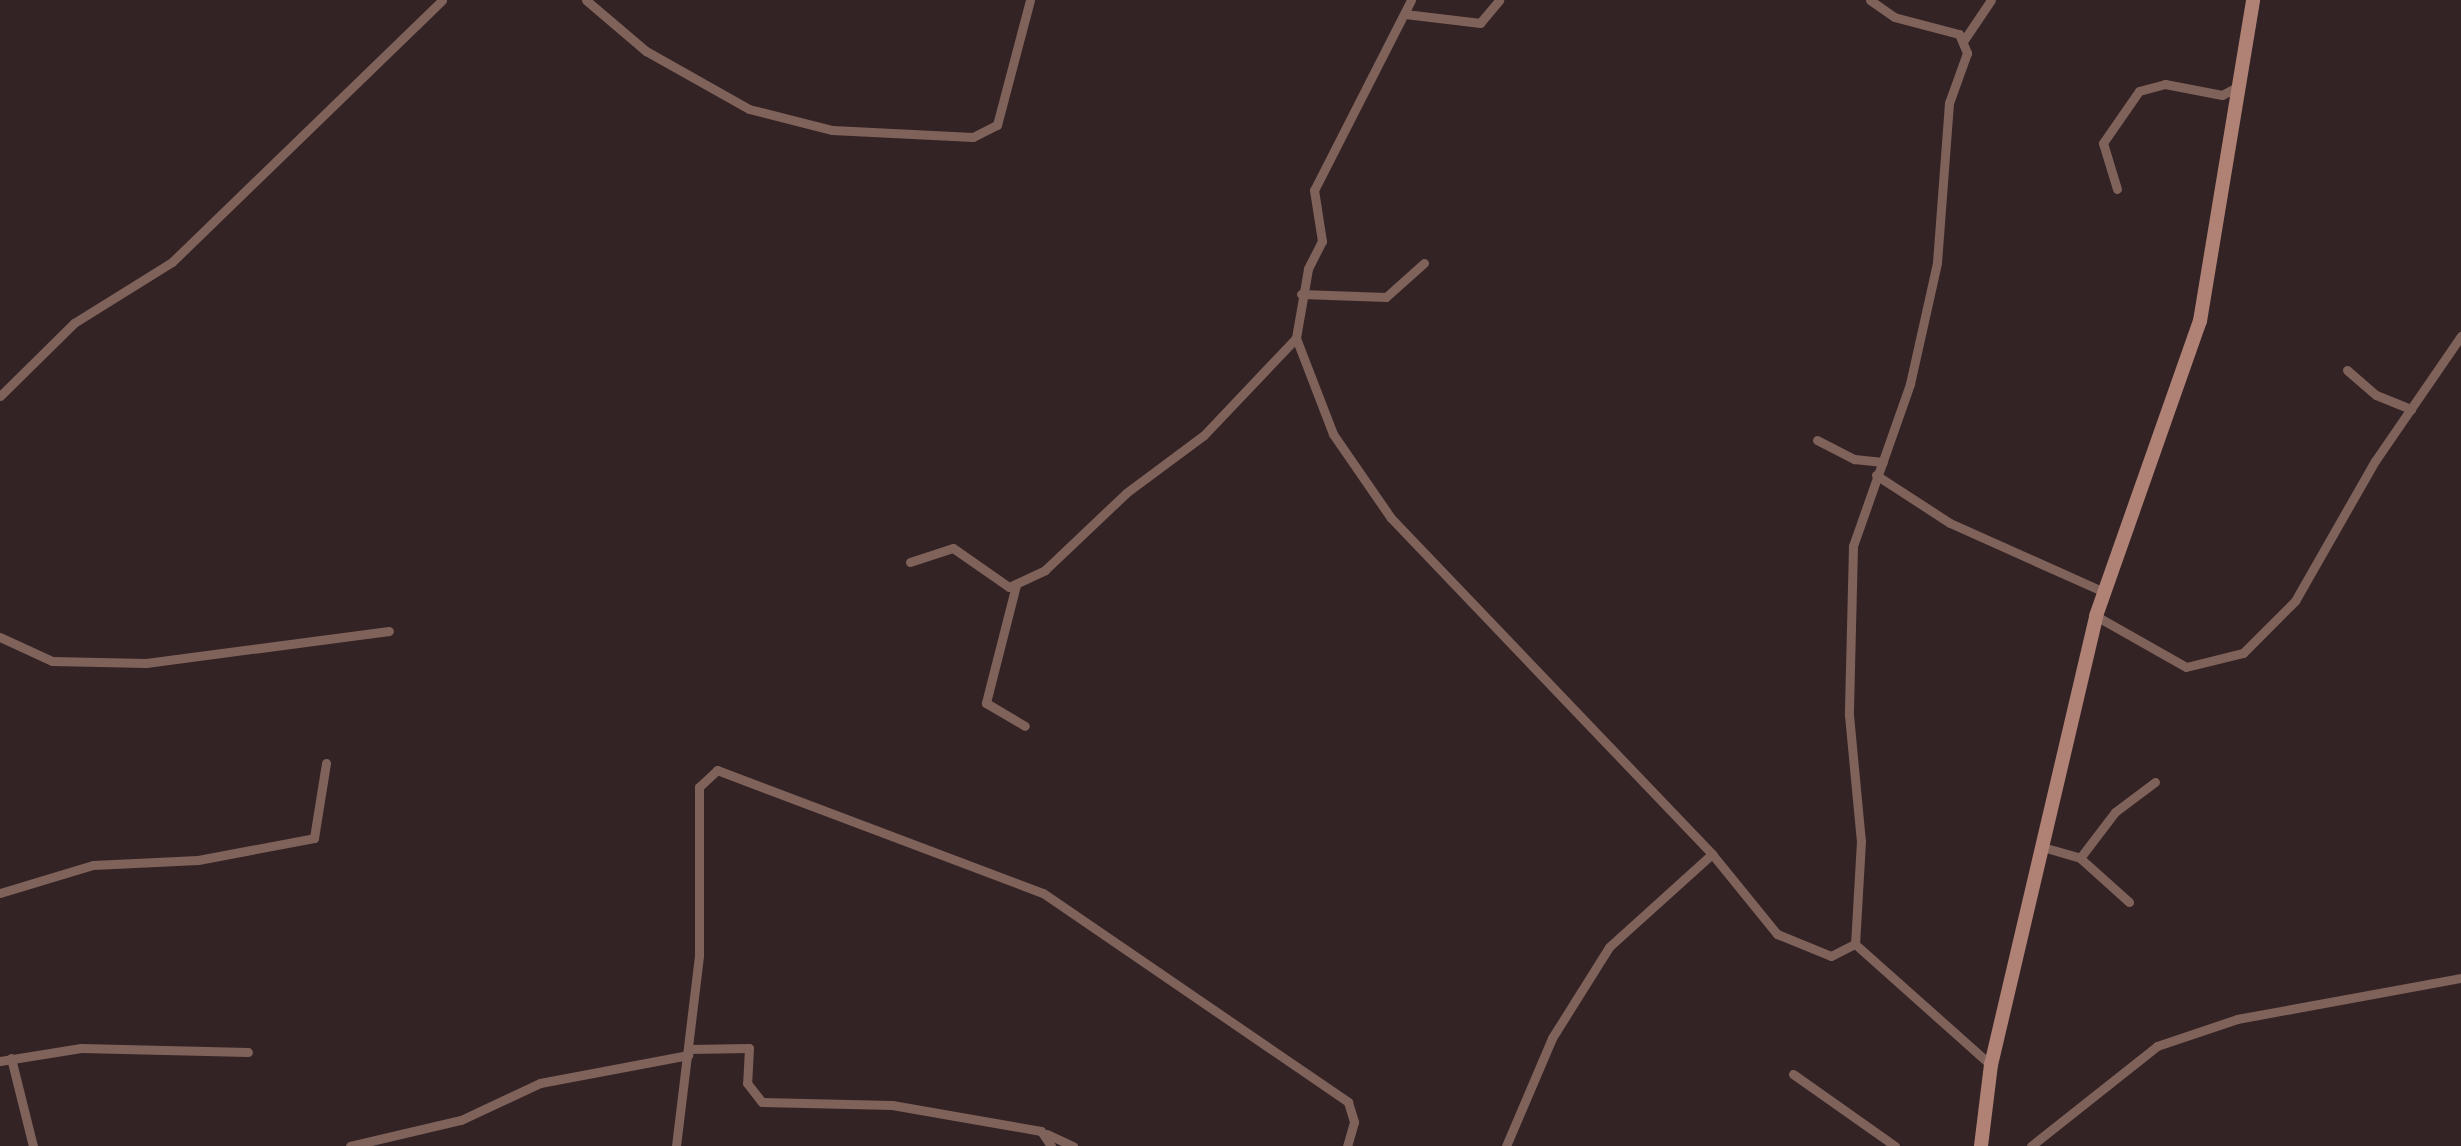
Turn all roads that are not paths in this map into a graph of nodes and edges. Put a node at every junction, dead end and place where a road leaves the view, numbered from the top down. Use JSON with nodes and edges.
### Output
{"nodes":[{"id":1,"x":442,"y":0,"type":"edge"},
{"id":2,"x":586,"y":0,"type":"edge"},
{"id":3,"x":1030,"y":0,"type":"edge"},
{"id":4,"x":1411,"y":0,"type":"edge"},
{"id":5,"x":1499,"y":0,"type":"edge"},
{"id":6,"x":1870,"y":0,"type":"edge"},
{"id":7,"x":1991,"y":0,"type":"edge"},
{"id":8,"x":2253,"y":0,"type":"edge"},
{"id":9,"x":1405,"y":14,"type":"junction"},
{"id":10,"x":1964,"y":40,"type":"junction"},
{"id":11,"x":2237,"y":87,"type":"junction"},
{"id":12,"x":2117,"y":189,"type":"dead end"},
{"id":13,"x":1424,"y":263,"type":"dead end"},
{"id":14,"x":1301,"y":294,"type":"junction"},
{"id":15,"x":2461,"y":336,"type":"edge"},
{"id":16,"x":1296,"y":338,"type":"junction"},
{"id":17,"x":2347,"y":370,"type":"dead end"},
{"id":18,"x":0,"y":396,"type":"edge"},
{"id":19,"x":2411,"y":409,"type":"junction"},
{"id":20,"x":1817,"y":440,"type":"dead end"},
{"id":21,"x":1883,"y":462,"type":"junction"},
{"id":22,"x":1876,"y":475,"type":"junction"},
{"id":23,"x":910,"y":562,"type":"dead end"},
{"id":24,"x":1016,"y":585,"type":"junction"},
{"id":25,"x":2104,"y":592,"type":"junction"},
{"id":26,"x":2096,"y":616,"type":"junction"},
{"id":27,"x":389,"y":631,"type":"dead end"},
{"id":28,"x":0,"y":637,"type":"edge"},
{"id":29,"x":1025,"y":726,"type":"dead end"},
{"id":30,"x":326,"y":763,"type":"dead end"},
{"id":31,"x":2156,"y":782,"type":"dead end"},
{"id":32,"x":2046,"y":848,"type":"junction"},
{"id":33,"x":1712,"y":854,"type":"junction"},
{"id":34,"x":2080,"y":858,"type":"junction"},
{"id":35,"x":0,"y":893,"type":"edge"},
{"id":36,"x":2129,"y":902,"type":"dead end"},
{"id":37,"x":1855,"y":944,"type":"junction"},
{"id":38,"x":2461,"y":978,"type":"edge"},
{"id":39,"x":248,"y":1052,"type":"dead end"},
{"id":40,"x":688,"y":1052,"type":"junction"},
{"id":41,"x":6,"y":1059,"type":"edge"},
{"id":42,"x":1991,"y":1065,"type":"junction"},
{"id":43,"x":1793,"y":1074,"type":"dead end"},
{"id":44,"x":1047,"y":1134,"type":"junction"},
{"id":45,"x":33,"y":1146,"type":"edge"},
{"id":46,"x":350,"y":1146,"type":"edge"},
{"id":47,"x":676,"y":1146,"type":"edge"},
{"id":48,"x":1051,"y":1146,"type":"edge"},
{"id":49,"x":1073,"y":1146,"type":"edge"},
{"id":50,"x":1348,"y":1146,"type":"edge"},
{"id":51,"x":1506,"y":1146,"type":"edge"},
{"id":52,"x":1895,"y":1146,"type":"edge"},
{"id":53,"x":1981,"y":1146,"type":"edge"},
{"id":54,"x":2031,"y":1146,"type":"edge"}],
"edges":[{"from":1,"to":18,"type":"street"},
{"from":2,"to":3,"type":"street"},
{"from":4,"to":9,"type":"street"},
{"from":5,"to":9,"type":"street"},
{"from":6,"to":10,"type":"street"},
{"from":7,"to":10,"type":"street"},
{"from":8,"to":11,"type":"main road"},
{"from":9,"to":14,"type":"street"},
{"from":10,"to":21,"type":"street"},
{"from":11,"to":12,"type":"street"},
{"from":11,"to":25,"type":"main road"},
{"from":13,"to":14,"type":"street"},
{"from":14,"to":16,"type":"street"},
{"from":15,"to":19,"type":"street"},
{"from":16,"to":24,"type":"street"},
{"from":16,"to":33,"type":"street"},
{"from":17,"to":19,"type":"street"},
{"from":19,"to":26,"type":"street"},
{"from":20,"to":21,"type":"street"},
{"from":21,"to":22,"type":"street"},
{"from":22,"to":25,"type":"street"},
{"from":22,"to":37,"type":"street"},
{"from":23,"to":24,"type":"street"},
{"from":24,"to":29,"type":"street"},
{"from":25,"to":26,"type":"main road"},
{"from":26,"to":32,"type":"main road"},
{"from":27,"to":28,"type":"street"},
{"from":30,"to":35,"type":"street"},
{"from":31,"to":34,"type":"street"},
{"from":32,"to":34,"type":"street"},
{"from":32,"to":42,"type":"main road"},
{"from":33,"to":37,"type":"street"},
{"from":33,"to":51,"type":"street"},
{"from":34,"to":36,"type":"street"},
{"from":37,"to":42,"type":"street"},
{"from":38,"to":54,"type":"street"},
{"from":39,"to":41,"type":"street"},
{"from":40,"to":44,"type":"street"},
{"from":40,"to":46,"type":"street"},
{"from":40,"to":47,"type":"street"},
{"from":40,"to":50,"type":"street"},
{"from":41,"to":45,"type":"street"},
{"from":42,"to":53,"type":"main road"},
{"from":43,"to":52,"type":"street"},
{"from":44,"to":48,"type":"street"},
{"from":44,"to":49,"type":"street"}]}
